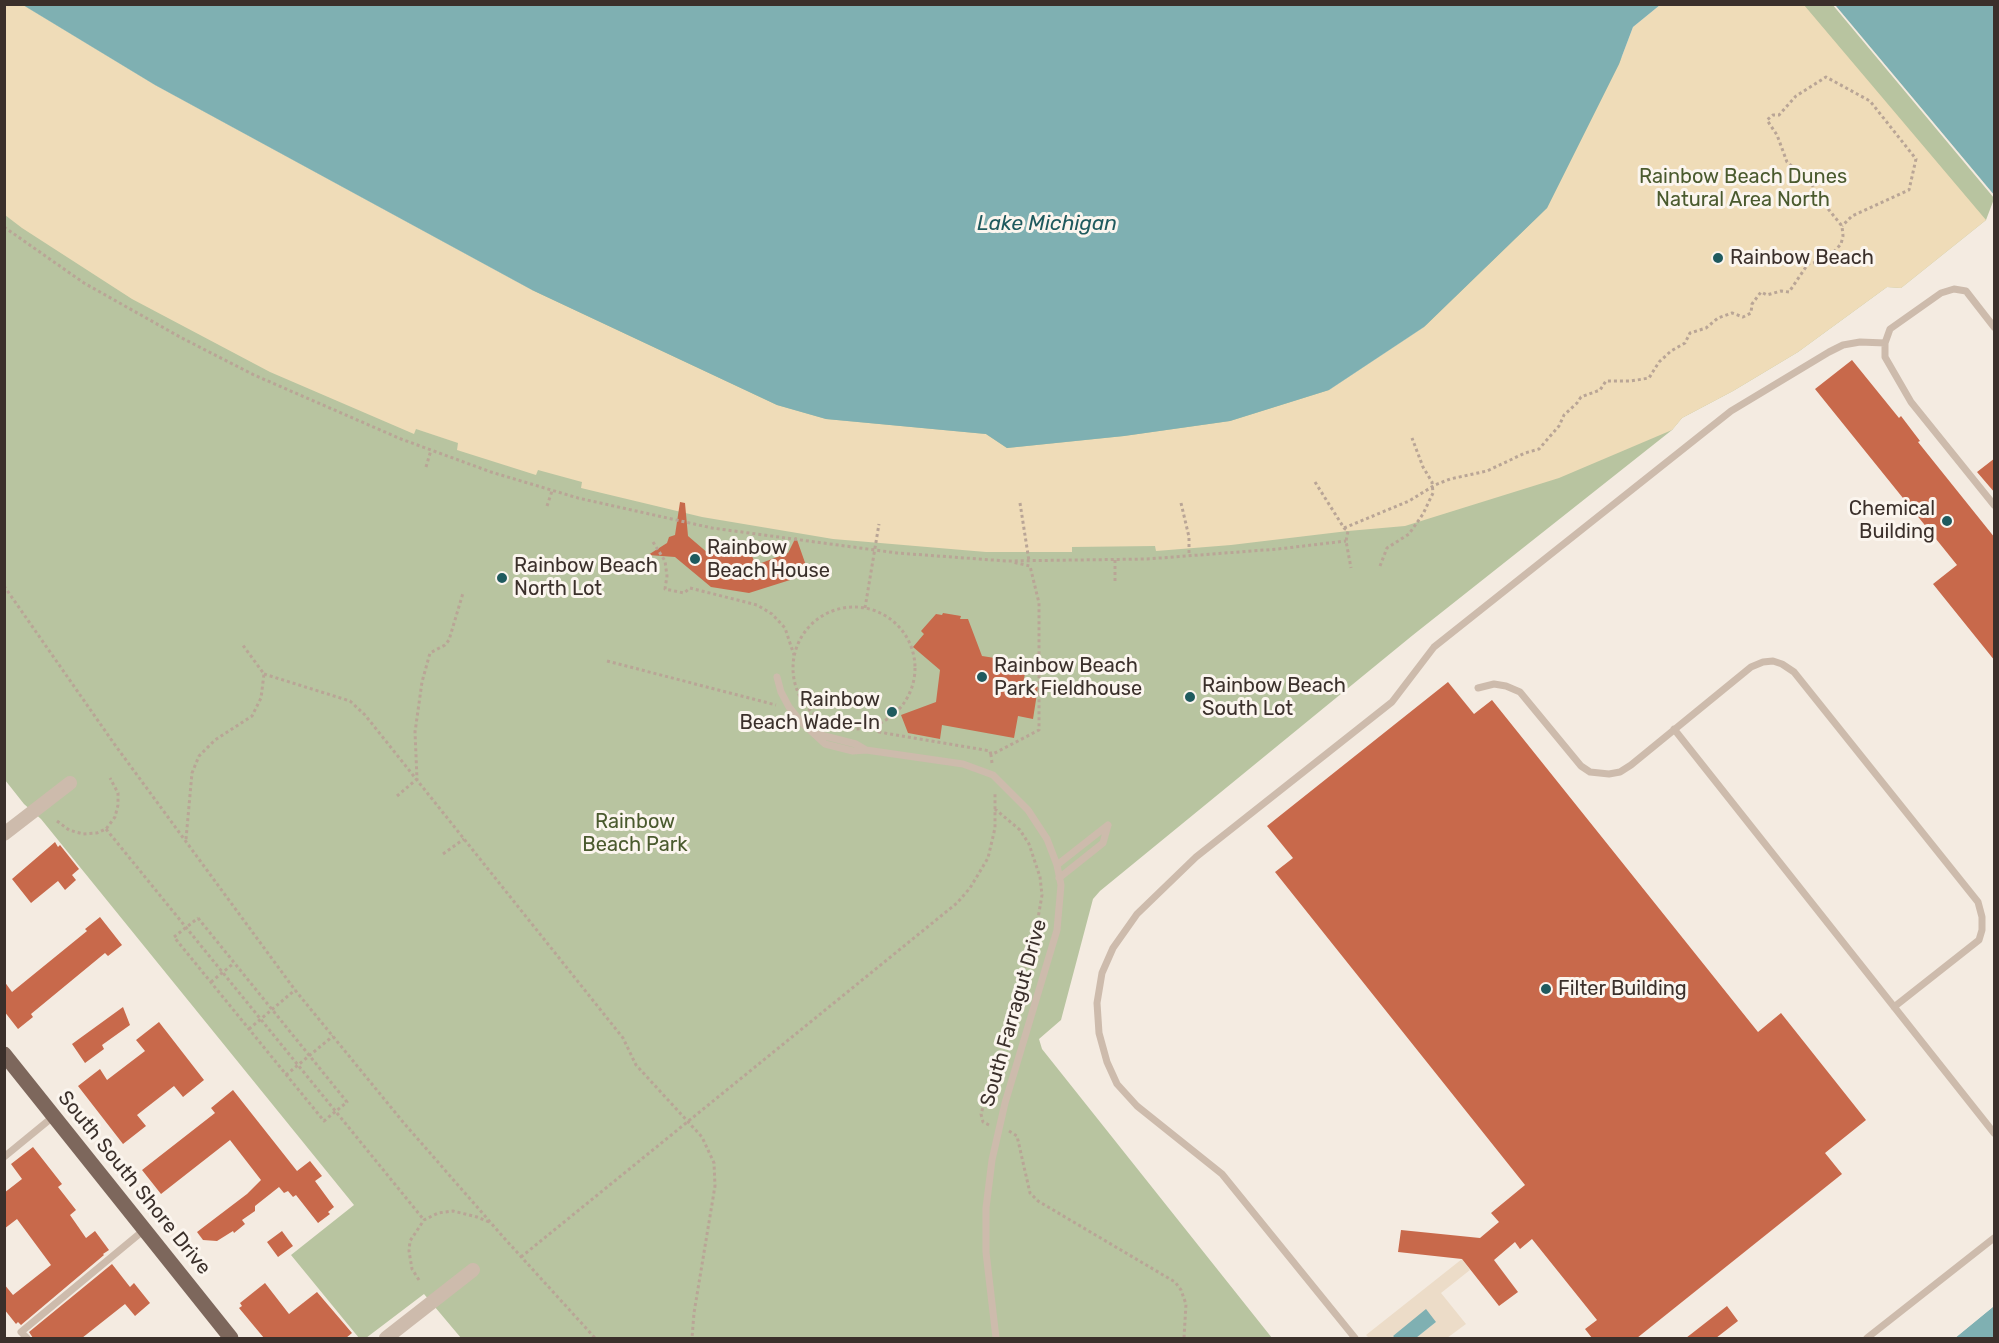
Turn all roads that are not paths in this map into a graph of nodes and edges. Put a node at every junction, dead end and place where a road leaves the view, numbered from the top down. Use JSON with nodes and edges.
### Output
{"nodes":[{"id":1,"x":1995,"y":327,"type":"edge"},
{"id":2,"x":1885,"y":343,"type":"junction"},
{"id":3,"x":1995,"y":505,"type":"edge"},
{"id":4,"x":777,"y":678,"type":"dead end"},
{"id":5,"x":1478,"y":688,"type":"dead end"},
{"id":6,"x":1674,"y":729,"type":"junction"},
{"id":7,"x":70,"y":783,"type":"dead end"},
{"id":8,"x":4,"y":834,"type":"edge"},
{"id":9,"x":1057,"y":865,"type":"junction"},
{"id":10,"x":1059,"y":878,"type":"junction"},
{"id":11,"x":1894,"y":1007,"type":"junction"},
{"id":12,"x":4,"y":1054,"type":"edge"},
{"id":13,"x":54,"y":1116,"type":"junction"},
{"id":14,"x":1995,"y":1133,"type":"edge"},
{"id":15,"x":4,"y":1157,"type":"edge"},
{"id":16,"x":145,"y":1230,"type":"junction"},
{"id":17,"x":1995,"y":1238,"type":"edge"},
{"id":18,"x":472,"y":1270,"type":"dead end"},
{"id":19,"x":27,"y":1338,"type":"edge"},
{"id":20,"x":231,"y":1338,"type":"edge"},
{"id":21,"x":386,"y":1338,"type":"edge"},
{"id":22,"x":996,"y":1338,"type":"edge"},
{"id":23,"x":1355,"y":1338,"type":"edge"},
{"id":24,"x":1868,"y":1338,"type":"edge"}],
"edges":[{"from":1,"to":2,"type":"lane"},
{"from":2,"to":3,"type":"lane"},
{"from":2,"to":23,"type":"lane"},
{"from":4,"to":9,"type":"lane","name":"South Farragut Drive"},
{"from":5,"to":6,"type":"lane"},
{"from":6,"to":11,"type":"lane"},
{"from":6,"to":11,"type":"lane"},
{"from":7,"to":8,"type":"street"},
{"from":9,"to":10,"type":"lane","name":"South Farragut Drive"},
{"from":9,"to":10,"type":"lane"},
{"from":10,"to":22,"type":"lane","name":"South Farragut Drive"},
{"from":11,"to":14,"type":"lane"},
{"from":12,"to":13,"type":"main road","name":"South South Shore Drive"},
{"from":13,"to":15,"type":"lane"},
{"from":13,"to":16,"type":"main road","name":"South South Shore Drive"},
{"from":16,"to":19,"type":"lane"},
{"from":16,"to":20,"type":"main road","name":"South South Shore Drive"},
{"from":17,"to":24,"type":"lane"},
{"from":18,"to":21,"type":"street"}]}
